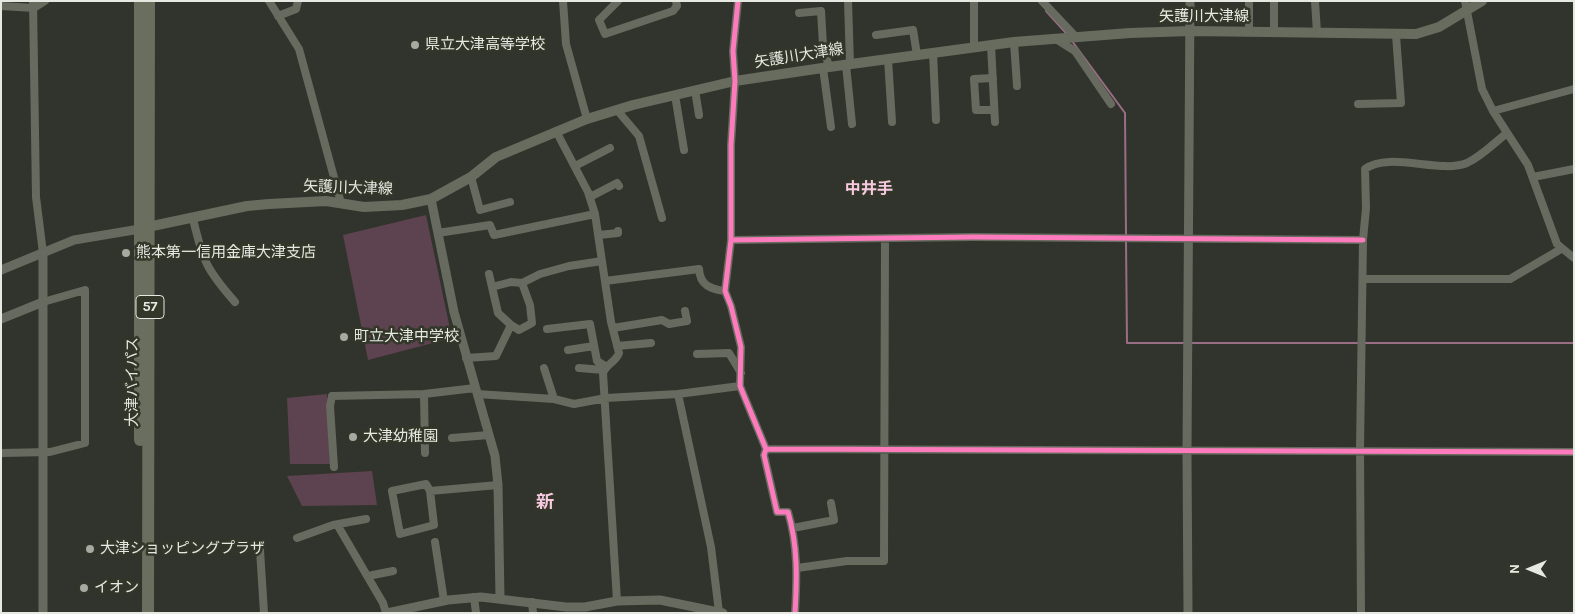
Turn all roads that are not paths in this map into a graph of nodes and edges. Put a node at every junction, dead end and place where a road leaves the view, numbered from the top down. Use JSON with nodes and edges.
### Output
{"nodes":[{"id":1,"x":44,"y":1,"type":"edge"},
{"id":2,"x":140,"y":1,"type":"edge"},
{"id":3,"x":149,"y":1,"type":"edge"},
{"id":4,"x":268,"y":1,"type":"edge"},
{"id":5,"x":298,"y":1,"type":"edge"},
{"id":6,"x":564,"y":1,"type":"edge"},
{"id":7,"x":618,"y":1,"type":"edge"},
{"id":8,"x":676,"y":1,"type":"edge"},
{"id":9,"x":738,"y":1,"type":"edge"},
{"id":10,"x":848,"y":1,"type":"edge"},
{"id":11,"x":974,"y":1,"type":"edge"},
{"id":12,"x":1042,"y":1,"type":"edge"},
{"id":13,"x":1190,"y":1,"type":"edge"},
{"id":14,"x":1249,"y":1,"type":"edge"},
{"id":15,"x":1274,"y":1,"type":"edge"},
{"id":16,"x":1315,"y":1,"type":"edge"},
{"id":17,"x":1482,"y":1,"type":"edge"},
{"id":18,"x":33,"y":5,"type":"edge"},
{"id":19,"x":1467,"y":5,"type":"edge"},
{"id":20,"x":1,"y":6,"type":"edge"},
{"id":21,"x":798,"y":12,"type":"dead end"},
{"id":22,"x":278,"y":16,"type":"junction"},
{"id":23,"x":1191,"y":31,"type":"junction"},
{"id":24,"x":1249,"y":32,"type":"junction"},
{"id":25,"x":1274,"y":32,"type":"junction"},
{"id":26,"x":1317,"y":33,"type":"junction"},
{"id":27,"x":876,"y":35,"type":"dead end"},
{"id":28,"x":1396,"y":35,"type":"junction"},
{"id":29,"x":1076,"y":37,"type":"junction"},
{"id":30,"x":1056,"y":38,"type":"junction"},
{"id":31,"x":1014,"y":42,"type":"junction"},
{"id":32,"x":991,"y":45,"type":"junction"},
{"id":33,"x":974,"y":47,"type":"junction"},
{"id":34,"x":933,"y":52,"type":"junction"},
{"id":35,"x":917,"y":55,"type":"junction"},
{"id":36,"x":888,"y":59,"type":"junction"},
{"id":37,"x":848,"y":64,"type":"junction"},
{"id":38,"x":826,"y":67,"type":"junction"},
{"id":39,"x":993,"y":78,"type":"junction"},
{"id":40,"x":735,"y":81,"type":"junction"},
{"id":41,"x":1017,"y":86,"type":"dead end"},
{"id":42,"x":1574,"y":89,"type":"edge"},
{"id":43,"x":695,"y":90,"type":"junction"},
{"id":44,"x":675,"y":95,"type":"junction"},
{"id":45,"x":1111,"y":104,"type":"dead end"},
{"id":46,"x":1358,"y":104,"type":"dead end"},
{"id":47,"x":617,"y":110,"type":"junction"},
{"id":48,"x":994,"y":110,"type":"junction"},
{"id":49,"x":1493,"y":111,"type":"junction"},
{"id":50,"x":699,"y":115,"type":"dead end"},
{"id":51,"x":587,"y":119,"type":"junction"},
{"id":52,"x":936,"y":120,"type":"dead end"},
{"id":53,"x":892,"y":122,"type":"dead end"},
{"id":54,"x":995,"y":122,"type":"dead end"},
{"id":55,"x":852,"y":124,"type":"dead end"},
{"id":56,"x":831,"y":126,"type":"dead end"},
{"id":57,"x":556,"y":131,"type":"junction"},
{"id":58,"x":1507,"y":133,"type":"junction"},
{"id":59,"x":610,"y":148,"type":"dead end"},
{"id":60,"x":684,"y":150,"type":"dead end"},
{"id":61,"x":574,"y":166,"type":"junction"},
{"id":62,"x":1574,"y":169,"type":"edge"},
{"id":63,"x":1533,"y":176,"type":"junction"},
{"id":64,"x":471,"y":177,"type":"junction"},
{"id":65,"x":619,"y":186,"type":"dead end"},
{"id":66,"x":590,"y":197,"type":"junction"},
{"id":67,"x":430,"y":199,"type":"junction"},
{"id":68,"x":510,"y":202,"type":"dead end"},
{"id":69,"x":341,"y":203,"type":"junction"},
{"id":70,"x":596,"y":214,"type":"junction"},
{"id":71,"x":662,"y":218,"type":"dead end"},
{"id":72,"x":193,"y":219,"type":"junction"},
{"id":73,"x":144,"y":228,"type":"junction"},
{"id":74,"x":618,"y":231,"type":"dead end"},
{"id":75,"x":438,"y":233,"type":"junction"},
{"id":76,"x":599,"y":235,"type":"junction"},
{"id":77,"x":731,"y":240,"type":"junction"},
{"id":78,"x":885,"y":240,"type":"junction"},
{"id":79,"x":1190,"y":240,"type":"junction"},
{"id":80,"x":1363,"y":240,"type":"junction"},
{"id":81,"x":1561,"y":249,"type":"junction"},
{"id":82,"x":43,"y":253,"type":"junction"},
{"id":83,"x":1572,"y":255,"type":"edge"},
{"id":84,"x":602,"y":261,"type":"junction"},
{"id":85,"x":1,"y":270,"type":"edge"},
{"id":86,"x":489,"y":274,"type":"dead end"},
{"id":87,"x":1364,"y":279,"type":"junction"},
{"id":88,"x":605,"y":281,"type":"junction"},
{"id":89,"x":522,"y":283,"type":"junction"},
{"id":90,"x":492,"y":287,"type":"junction"},
{"id":91,"x":725,"y":291,"type":"junction"},
{"id":92,"x":43,"y":302,"type":"junction"},
{"id":93,"x":235,"y":302,"type":"dead end"},
{"id":94,"x":686,"y":312,"type":"dead end"},
{"id":95,"x":1,"y":319,"type":"edge"},
{"id":96,"x":511,"y":325,"type":"junction"},
{"id":97,"x":613,"y":328,"type":"junction"},
{"id":98,"x":548,"y":329,"type":"dead end"},
{"id":99,"x":651,"y":344,"type":"dead end"},
{"id":100,"x":594,"y":346,"type":"junction"},
{"id":101,"x":617,"y":346,"type":"junction"},
{"id":102,"x":568,"y":350,"type":"dead end"},
{"id":103,"x":697,"y":354,"type":"dead end"},
{"id":104,"x":466,"y":358,"type":"junction"},
{"id":105,"x":544,"y":368,"type":"dead end"},
{"id":106,"x":579,"y":368,"type":"dead end"},
{"id":107,"x":605,"y":368,"type":"junction"},
{"id":108,"x":741,"y":373,"type":"junction"},
{"id":109,"x":740,"y":386,"type":"junction"},
{"id":110,"x":476,"y":391,"type":"junction"},
{"id":111,"x":424,"y":394,"type":"junction"},
{"id":112,"x":678,"y":394,"type":"junction"},
{"id":113,"x":606,"y":398,"type":"junction"},
{"id":114,"x":554,"y":400,"type":"junction"},
{"id":115,"x":489,"y":435,"type":"junction"},
{"id":116,"x":452,"y":438,"type":"dead end"},
{"id":117,"x":766,"y":449,"type":"junction"},
{"id":118,"x":1360,"y":449,"type":"junction"},
{"id":119,"x":884,"y":450,"type":"junction"},
{"id":120,"x":1,"y":452,"type":"edge"},
{"id":121,"x":43,"y":452,"type":"junction"},
{"id":122,"x":1187,"y":452,"type":"junction"},
{"id":123,"x":1574,"y":452,"type":"edge"},
{"id":124,"x":425,"y":453,"type":"dead end"},
{"id":125,"x":334,"y":467,"type":"dead end"},
{"id":126,"x":498,"y":485,"type":"junction"},
{"id":127,"x":430,"y":491,"type":"junction"},
{"id":128,"x":831,"y":503,"type":"dead end"},
{"id":129,"x":366,"y":519,"type":"dead end"},
{"id":130,"x":338,"y":526,"type":"junction"},
{"id":131,"x":793,"y":528,"type":"junction"},
{"id":132,"x":297,"y":538,"type":"dead end"},
{"id":133,"x":436,"y":542,"type":"dead end"},
{"id":134,"x":260,"y":550,"type":"dead end"},
{"id":135,"x":798,"y":568,"type":"junction"},
{"id":136,"x":393,"y":571,"type":"dead end"},
{"id":137,"x":368,"y":576,"type":"junction"},
{"id":138,"x":474,"y":598,"type":"junction"},
{"id":139,"x":500,"y":598,"type":"junction"},
{"id":140,"x":444,"y":601,"type":"junction"},
{"id":141,"x":617,"y":601,"type":"junction"},
{"id":142,"x":532,"y":602,"type":"junction"},
{"id":143,"x":566,"y":610,"type":"edge"},
{"id":144,"x":406,"y":611,"type":"edge"},
{"id":145,"x":721,"y":612,"type":"edge"},
{"id":146,"x":42,"y":613,"type":"edge"},
{"id":147,"x":141,"y":613,"type":"edge"},
{"id":148,"x":148,"y":613,"type":"edge"},
{"id":149,"x":264,"y":613,"type":"edge"},
{"id":150,"x":387,"y":613,"type":"edge"},
{"id":151,"x":476,"y":613,"type":"edge"},
{"id":152,"x":533,"y":613,"type":"edge"},
{"id":153,"x":795,"y":613,"type":"edge"},
{"id":154,"x":1188,"y":613,"type":"edge"},
{"id":155,"x":1361,"y":613,"type":"edge"}],
"edges":[{"from":1,"to":18,"type":"street"},
{"from":2,"to":73,"type":"highway","name":"大津バイパス","number":"57"},
{"from":3,"to":73,"type":"highway","name":"大津バイパス","number":"57"},
{"from":4,"to":22,"type":"street"},
{"from":5,"to":22,"type":"street"},
{"from":6,"to":51,"type":"street"},
{"from":7,"to":8,"type":"street"},
{"from":9,"to":40,"type":"street"},
{"from":10,"to":37,"type":"street"},
{"from":11,"to":33,"type":"street"},
{"from":12,"to":29,"type":"street"},
{"from":13,"to":23,"type":"street"},
{"from":14,"to":24,"type":"street"},
{"from":15,"to":25,"type":"street"},
{"from":16,"to":26,"type":"street"},
{"from":17,"to":19,"type":"main road","name":"矢護川大津線"},
{"from":18,"to":20,"type":"street"},
{"from":18,"to":82,"type":"street"},
{"from":19,"to":28,"type":"main road","name":"矢護川大津線"},
{"from":19,"to":49,"type":"street"},
{"from":21,"to":38,"type":"street"},
{"from":22,"to":69,"type":"street"},
{"from":23,"to":24,"type":"main road","name":"矢護川大津線"},
{"from":23,"to":29,"type":"main road","name":"矢護川大津線"},
{"from":23,"to":79,"type":"street"},
{"from":24,"to":25,"type":"main road","name":"矢護川大津線"},
{"from":25,"to":26,"type":"main road","name":"矢護川大津線"},
{"from":26,"to":28,"type":"main road","name":"矢護川大津線"},
{"from":27,"to":35,"type":"street"},
{"from":28,"to":46,"type":"street"},
{"from":29,"to":30,"type":"main road","name":"矢護川大津線"},
{"from":30,"to":31,"type":"main road","name":"矢護川大津線"},
{"from":30,"to":45,"type":"street"},
{"from":31,"to":32,"type":"main road","name":"矢護川大津線"},
{"from":31,"to":41,"type":"street"},
{"from":32,"to":33,"type":"main road","name":"矢護川大津線"},
{"from":32,"to":39,"type":"street"},
{"from":33,"to":34,"type":"main road","name":"矢護川大津線"},
{"from":34,"to":35,"type":"main road","name":"矢護川大津線"},
{"from":34,"to":52,"type":"street"},
{"from":35,"to":36,"type":"main road","name":"矢護川大津線"},
{"from":36,"to":37,"type":"main road","name":"矢護川大津線"},
{"from":36,"to":53,"type":"street"},
{"from":37,"to":38,"type":"main road","name":"矢護川大津線"},
{"from":37,"to":55,"type":"street"},
{"from":38,"to":40,"type":"main road","name":"矢護川大津線"},
{"from":38,"to":56,"type":"street"},
{"from":39,"to":48,"type":"street"},
{"from":39,"to":48,"type":"street"},
{"from":40,"to":43,"type":"main road","name":"矢護川大津線"},
{"from":40,"to":77,"type":"street"},
{"from":42,"to":49,"type":"street"},
{"from":43,"to":44,"type":"main road","name":"矢護川大津線"},
{"from":43,"to":50,"type":"street"},
{"from":44,"to":47,"type":"main road","name":"矢護川大津線"},
{"from":44,"to":60,"type":"street"},
{"from":47,"to":51,"type":"main road","name":"矢護川大津線"},
{"from":47,"to":71,"type":"street"},
{"from":48,"to":54,"type":"street"},
{"from":49,"to":58,"type":"street"},
{"from":51,"to":57,"type":"main road","name":"矢護川大津線"},
{"from":57,"to":61,"type":"street"},
{"from":57,"to":64,"type":"main road","name":"矢護川大津線"},
{"from":58,"to":63,"type":"street"},
{"from":58,"to":80,"type":"street"},
{"from":59,"to":61,"type":"street"},
{"from":61,"to":66,"type":"street"},
{"from":62,"to":63,"type":"street"},
{"from":63,"to":81,"type":"street"},
{"from":64,"to":67,"type":"main road","name":"矢護川大津線"},
{"from":64,"to":68,"type":"street"},
{"from":65,"to":66,"type":"street"},
{"from":66,"to":70,"type":"street"},
{"from":67,"to":69,"type":"main road","name":"矢護川大津線"},
{"from":67,"to":75,"type":"street"},
{"from":69,"to":72,"type":"main road","name":"矢護川大津線"},
{"from":70,"to":75,"type":"street"},
{"from":70,"to":76,"type":"street"},
{"from":72,"to":73,"type":"main road","name":"矢護川大津線"},
{"from":72,"to":93,"type":"street"},
{"from":73,"to":82,"type":"street"},
{"from":73,"to":147,"type":"highway","name":"大津バイパス","number":"57"},
{"from":73,"to":148,"type":"highway","name":"大津バイパス","number":"57"},
{"from":74,"to":76,"type":"street"},
{"from":75,"to":104,"type":"street"},
{"from":76,"to":84,"type":"street"},
{"from":77,"to":78,"type":"street"},
{"from":77,"to":91,"type":"street"},
{"from":78,"to":79,"type":"street"},
{"from":78,"to":119,"type":"street"},
{"from":79,"to":80,"type":"street"},
{"from":79,"to":122,"type":"street"},
{"from":80,"to":87,"type":"street"},
{"from":81,"to":83,"type":"street"},
{"from":81,"to":87,"type":"street"},
{"from":82,"to":85,"type":"street"},
{"from":82,"to":92,"type":"street"},
{"from":84,"to":88,"type":"street"},
{"from":84,"to":89,"type":"street"},
{"from":86,"to":90,"type":"street"},
{"from":87,"to":118,"type":"street"},
{"from":88,"to":91,"type":"street"},
{"from":88,"to":97,"type":"street"},
{"from":89,"to":90,"type":"street"},
{"from":89,"to":96,"type":"street"},
{"from":90,"to":96,"type":"street"},
{"from":91,"to":108,"type":"street"},
{"from":92,"to":95,"type":"street"},
{"from":92,"to":121,"type":"street"},
{"from":92,"to":121,"type":"street"},
{"from":94,"to":97,"type":"street"},
{"from":96,"to":104,"type":"street"},
{"from":97,"to":101,"type":"street"},
{"from":98,"to":100,"type":"street"},
{"from":99,"to":101,"type":"street"},
{"from":100,"to":102,"type":"street"},
{"from":100,"to":107,"type":"street"},
{"from":101,"to":107,"type":"street"},
{"from":103,"to":108,"type":"street"},
{"from":104,"to":110,"type":"street"},
{"from":105,"to":114,"type":"street"},
{"from":106,"to":107,"type":"street"},
{"from":107,"to":113,"type":"street"},
{"from":108,"to":109,"type":"street"},
{"from":109,"to":112,"type":"street"},
{"from":109,"to":117,"type":"street"},
{"from":110,"to":111,"type":"street"},
{"from":110,"to":114,"type":"street"},
{"from":110,"to":115,"type":"street"},
{"from":111,"to":124,"type":"street"},
{"from":111,"to":125,"type":"street"},
{"from":112,"to":113,"type":"street"},
{"from":112,"to":145,"type":"street"},
{"from":113,"to":114,"type":"street"},
{"from":113,"to":141,"type":"street"},
{"from":115,"to":116,"type":"street"},
{"from":115,"to":126,"type":"street"},
{"from":117,"to":119,"type":"street"},
{"from":117,"to":131,"type":"street"},
{"from":118,"to":122,"type":"street"},
{"from":118,"to":123,"type":"street"},
{"from":118,"to":155,"type":"street"},
{"from":119,"to":122,"type":"street"},
{"from":119,"to":135,"type":"street"},
{"from":120,"to":121,"type":"street"},
{"from":121,"to":146,"type":"street"},
{"from":122,"to":154,"type":"street"},
{"from":126,"to":127,"type":"street"},
{"from":126,"to":139,"type":"street"},
{"from":127,"to":127,"type":"street"},
{"from":128,"to":131,"type":"street"},
{"from":129,"to":130,"type":"street"},
{"from":130,"to":132,"type":"street"},
{"from":130,"to":137,"type":"street"},
{"from":131,"to":135,"type":"street"},
{"from":133,"to":140,"type":"street"},
{"from":134,"to":149,"type":"street"},
{"from":135,"to":153,"type":"street"},
{"from":136,"to":137,"type":"street"},
{"from":137,"to":150,"type":"street"},
{"from":138,"to":139,"type":"street"},
{"from":138,"to":140,"type":"street"},
{"from":138,"to":151,"type":"street"},
{"from":139,"to":142,"type":"street"},
{"from":140,"to":144,"type":"street"},
{"from":141,"to":143,"type":"street"},
{"from":141,"to":145,"type":"street"},
{"from":142,"to":143,"type":"street"},
{"from":142,"to":152,"type":"street"},
{"from":144,"to":150,"type":"street"}]}
